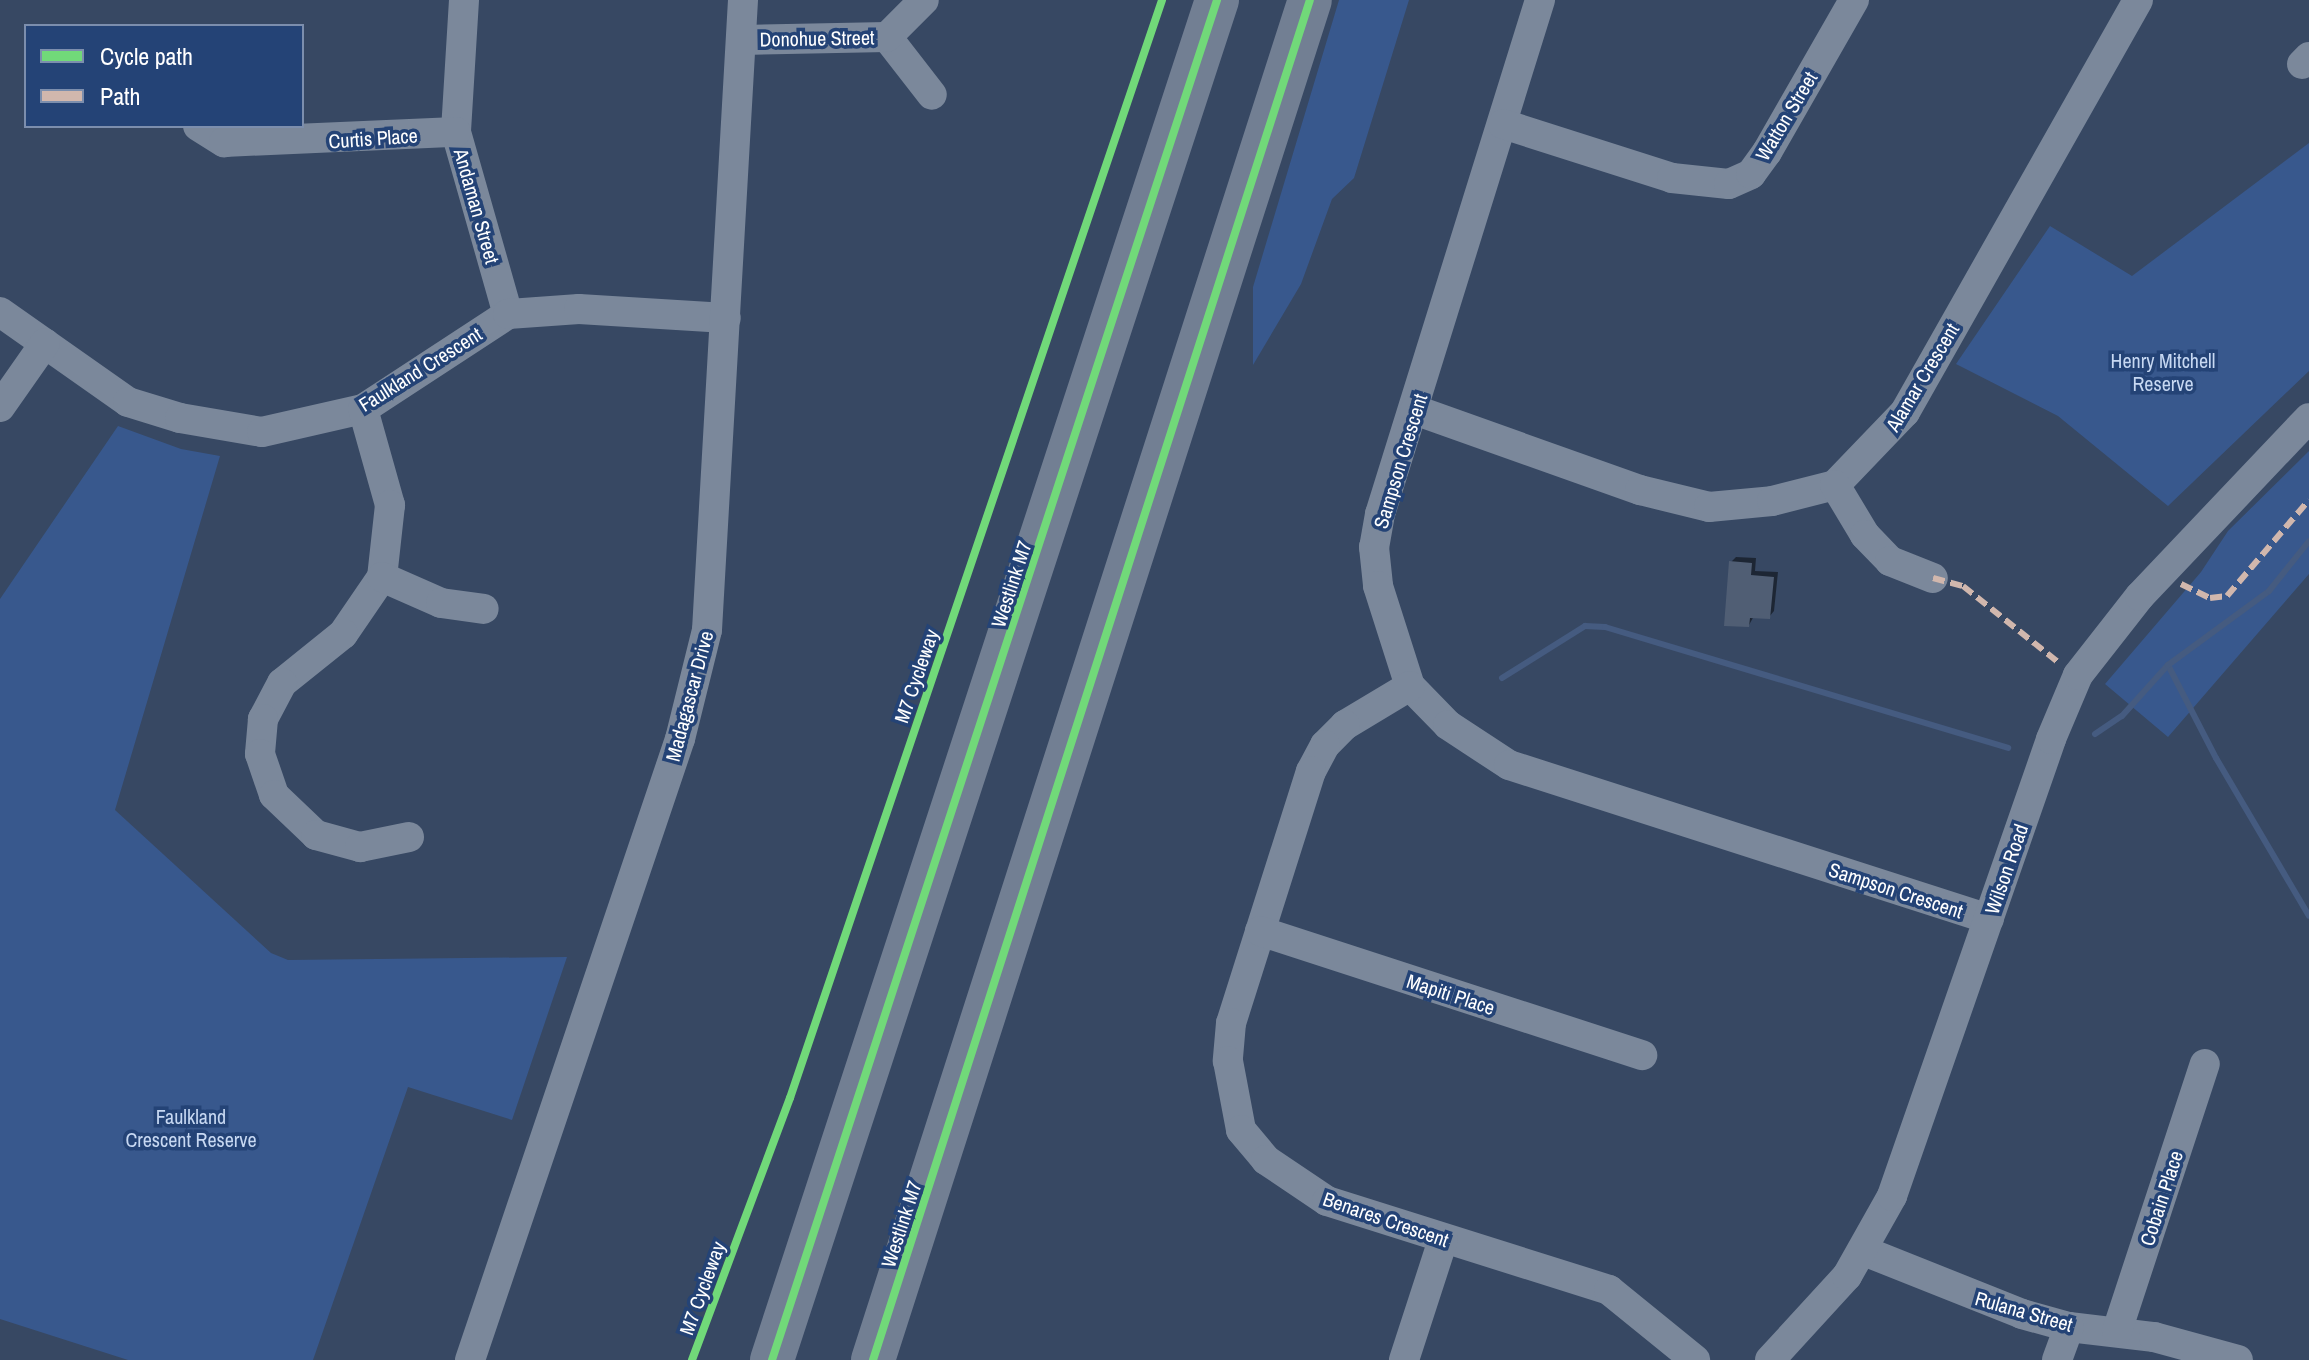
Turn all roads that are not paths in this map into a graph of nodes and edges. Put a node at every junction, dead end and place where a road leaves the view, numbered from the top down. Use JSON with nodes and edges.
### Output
{"nodes":[{"id":1,"x":464,"y":0,"type":"edge"},
{"id":2,"x":743,"y":0,"type":"edge"},
{"id":3,"x":924,"y":0,"type":"edge"},
{"id":4,"x":1217,"y":0,"type":"edge"},
{"id":5,"x":1310,"y":0,"type":"edge"},
{"id":6,"x":1540,"y":0,"type":"edge"},
{"id":7,"x":1854,"y":0,"type":"edge"},
{"id":8,"x":2138,"y":0,"type":"edge"},
{"id":9,"x":887,"y":37,"type":"junction"},
{"id":10,"x":742,"y":40,"type":"junction"},
{"id":11,"x":932,"y":95,"type":"dead end"},
{"id":12,"x":1503,"y":124,"type":"junction"},
{"id":13,"x":201,"y":128,"type":"edge"},
{"id":14,"x":456,"y":132,"type":"junction"},
{"id":15,"x":0,"y":312,"type":"edge"},
{"id":16,"x":508,"y":314,"type":"junction"},
{"id":17,"x":726,"y":318,"type":"junction"},
{"id":18,"x":45,"y":343,"type":"junction"},
{"id":19,"x":0,"y":407,"type":"edge"},
{"id":20,"x":363,"y":409,"type":"junction"},
{"id":21,"x":1415,"y":410,"type":"junction"},
{"id":22,"x":2309,"y":418,"type":"edge"},
{"id":23,"x":1835,"y":485,"type":"junction"},
{"id":24,"x":382,"y":577,"type":"junction"},
{"id":25,"x":1933,"y":578,"type":"dead end"},
{"id":26,"x":484,"y":609,"type":"dead end"},
{"id":27,"x":1410,"y":686,"type":"junction"},
{"id":28,"x":409,"y":837,"type":"dead end"},
{"id":29,"x":1989,"y":919,"type":"junction"},
{"id":30,"x":1260,"y":931,"type":"junction"},
{"id":31,"x":1642,"y":1055,"type":"dead end"},
{"id":32,"x":2205,"y":1064,"type":"dead end"},
{"id":33,"x":1443,"y":1240,"type":"junction"},
{"id":34,"x":1864,"y":1251,"type":"junction"},
{"id":35,"x":2069,"y":1327,"type":"junction"},
{"id":36,"x":2117,"y":1331,"type":"junction"},
{"id":37,"x":470,"y":1360,"type":"edge"},
{"id":38,"x":772,"y":1360,"type":"edge"},
{"id":39,"x":873,"y":1360,"type":"edge"},
{"id":40,"x":1404,"y":1360,"type":"edge"},
{"id":41,"x":1695,"y":1360,"type":"edge"},
{"id":42,"x":1770,"y":1360,"type":"edge"},
{"id":43,"x":2057,"y":1360,"type":"edge"},
{"id":44,"x":2238,"y":1360,"type":"edge"}],
"edges":[{"from":1,"to":14,"type":"street","name":"Andaman Street"},
{"from":2,"to":10,"type":"street","name":"Madagascar Drive"},
{"from":3,"to":9,"type":"street","name":"Donohue Street"},
{"from":4,"to":38,"type":"highway","name":"Westlink M7"},
{"from":5,"to":39,"type":"highway","name":"Westlink M7"},
{"from":6,"to":12,"type":"street","name":"Sampson Crescent"},
{"from":7,"to":12,"type":"street","name":"Watton Street"},
{"from":8,"to":23,"type":"street","name":"Alamar Crescent"},
{"from":9,"to":10,"type":"street","name":"Donohue Street"},
{"from":9,"to":11,"type":"street"},
{"from":10,"to":17,"type":"street","name":"Madagascar Drive"},
{"from":12,"to":21,"type":"street","name":"Sampson Crescent"},
{"from":13,"to":14,"type":"street","name":"Curtis Place"},
{"from":14,"to":16,"type":"street","name":"Andaman Street"},
{"from":15,"to":18,"type":"street","name":"Faulkland Crescent"},
{"from":16,"to":17,"type":"street","name":"Faulkland Crescent"},
{"from":16,"to":20,"type":"street","name":"Faulkland Crescent"},
{"from":17,"to":37,"type":"street","name":"Madagascar Drive"},
{"from":18,"to":19,"type":"street"},
{"from":18,"to":20,"type":"street","name":"Faulkland Crescent"},
{"from":20,"to":24,"type":"street"},
{"from":21,"to":23,"type":"street"},
{"from":21,"to":27,"type":"street","name":"Sampson Crescent"},
{"from":22,"to":29,"type":"street","name":"Wilson Road"},
{"from":23,"to":25,"type":"street"},
{"from":24,"to":26,"type":"street"},
{"from":24,"to":28,"type":"street"},
{"from":27,"to":29,"type":"street","name":"Sampson Crescent"},
{"from":27,"to":30,"type":"street","name":"Benares Crescent"},
{"from":29,"to":34,"type":"street","name":"Wilson Road"},
{"from":30,"to":31,"type":"street","name":"Mapiti Place"},
{"from":30,"to":33,"type":"street","name":"Benares Crescent"},
{"from":32,"to":36,"type":"street","name":"Cobain Place"},
{"from":33,"to":40,"type":"street"},
{"from":33,"to":41,"type":"street","name":"Benares Crescent"},
{"from":34,"to":35,"type":"street","name":"Rulana Street"},
{"from":34,"to":42,"type":"street","name":"Wilson Road"},
{"from":35,"to":36,"type":"street","name":"Rulana Street"},
{"from":35,"to":43,"type":"street"},
{"from":36,"to":44,"type":"street","name":"Rulana Street"}]}
